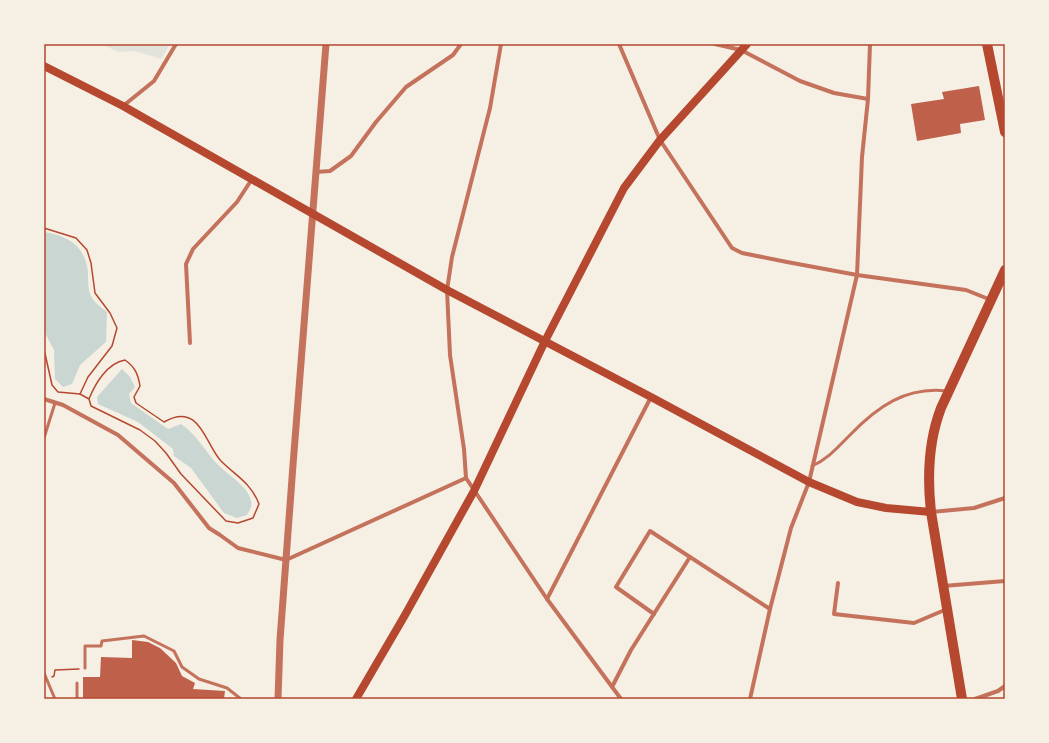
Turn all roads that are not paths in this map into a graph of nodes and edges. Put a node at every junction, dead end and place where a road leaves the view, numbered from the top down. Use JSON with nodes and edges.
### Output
{"nodes":[{"id":1,"x":176,"y":44,"type":"edge"},
{"id":2,"x":326,"y":44,"type":"edge"},
{"id":3,"x":461,"y":44,"type":"edge"},
{"id":4,"x":501,"y":44,"type":"edge"},
{"id":5,"x":620,"y":44,"type":"edge"},
{"id":6,"x":715,"y":44,"type":"edge"},
{"id":7,"x":870,"y":44,"type":"edge"},
{"id":8,"x":987,"y":44,"type":"edge"},
{"id":9,"x":744,"y":47,"type":"edge"},
{"id":10,"x":44,"y":66,"type":"edge"},
{"id":11,"x":868,"y":99,"type":"junction"},
{"id":12,"x":123,"y":106,"type":"junction"},
{"id":13,"x":1005,"y":132,"type":"edge"},
{"id":14,"x":660,"y":140,"type":"junction"},
{"id":15,"x":315,"y":172,"type":"junction"},
{"id":16,"x":252,"y":178,"type":"junction"},
{"id":17,"x":312,"y":214,"type":"junction"},
{"id":18,"x":1005,"y":270,"type":"edge"},
{"id":19,"x":857,"y":275,"type":"junction"},
{"id":20,"x":447,"y":290,"type":"junction"},
{"id":21,"x":992,"y":300,"type":"junction"},
{"id":22,"x":545,"y":341,"type":"junction"},
{"id":23,"x":190,"y":343,"type":"dead end"},
{"id":24,"x":948,"y":391,"type":"junction"},
{"id":25,"x":651,"y":397,"type":"junction"},
{"id":26,"x":44,"y":399,"type":"edge"},
{"id":27,"x":55,"y":403,"type":"junction"},
{"id":28,"x":44,"y":438,"type":"edge"},
{"id":29,"x":812,"y":466,"type":"junction"},
{"id":30,"x":466,"y":478,"type":"junction"},
{"id":31,"x":808,"y":482,"type":"junction"},
{"id":32,"x":474,"y":491,"type":"junction"},
{"id":33,"x":1005,"y":498,"type":"edge"},
{"id":34,"x":931,"y":512,"type":"junction"},
{"id":35,"x":690,"y":557,"type":"junction"},
{"id":36,"x":286,"y":560,"type":"junction"},
{"id":37,"x":1005,"y":581,"type":"edge"},
{"id":38,"x":838,"y":583,"type":"dead end"},
{"id":39,"x":943,"y":586,"type":"junction"},
{"id":40,"x":548,"y":598,"type":"junction"},
{"id":41,"x":770,"y":609,"type":"junction"},
{"id":42,"x":947,"y":609,"type":"junction"},
{"id":43,"x":654,"y":614,"type":"junction"},
{"id":44,"x":85,"y":668,"type":"road end"},
{"id":45,"x":44,"y":673,"type":"edge"},
{"id":46,"x":77,"y":683,"type":"dead end"},
{"id":47,"x":1005,"y":686,"type":"edge"},
{"id":48,"x":612,"y":687,"type":"junction"},
{"id":49,"x":55,"y":699,"type":"edge"},
{"id":50,"x":77,"y":699,"type":"edge"},
{"id":51,"x":241,"y":699,"type":"edge"},
{"id":52,"x":278,"y":699,"type":"edge"},
{"id":53,"x":356,"y":699,"type":"edge"},
{"id":54,"x":621,"y":699,"type":"edge"},
{"id":55,"x":750,"y":699,"type":"edge"},
{"id":56,"x":962,"y":699,"type":"edge"},
{"id":57,"x":975,"y":699,"type":"edge"}],
"edges":[{"from":1,"to":12,"type":"street"},
{"from":2,"to":15,"type":"street"},
{"from":3,"to":15,"type":"street"},
{"from":4,"to":20,"type":"street"},
{"from":5,"to":14,"type":"street"},
{"from":6,"to":9,"type":"street"},
{"from":7,"to":11,"type":"street"},
{"from":8,"to":13,"type":"highway"},
{"from":9,"to":11,"type":"street"},
{"from":9,"to":14,"type":"main road"},
{"from":10,"to":12,"type":"main road"},
{"from":11,"to":19,"type":"street"},
{"from":12,"to":16,"type":"main road"},
{"from":14,"to":19,"type":"street"},
{"from":14,"to":22,"type":"main road"},
{"from":15,"to":17,"type":"street"},
{"from":16,"to":17,"type":"main road"},
{"from":16,"to":23,"type":"street"},
{"from":17,"to":20,"type":"main road"},
{"from":17,"to":36,"type":"street"},
{"from":18,"to":21,"type":"highway"},
{"from":19,"to":21,"type":"street"},
{"from":19,"to":29,"type":"street"},
{"from":20,"to":22,"type":"main road"},
{"from":20,"to":30,"type":"street"},
{"from":21,"to":24,"type":"highway"},
{"from":22,"to":25,"type":"main road"},
{"from":22,"to":32,"type":"main road"},
{"from":24,"to":29,"type":"lane"},
{"from":24,"to":34,"type":"highway"},
{"from":25,"to":31,"type":"main road"},
{"from":25,"to":40,"type":"street"},
{"from":26,"to":27,"type":"street"},
{"from":27,"to":28,"type":"lane"},
{"from":27,"to":36,"type":"street"},
{"from":29,"to":31,"type":"street"},
{"from":30,"to":32,"type":"street"},
{"from":30,"to":36,"type":"street"},
{"from":31,"to":34,"type":"main road"},
{"from":31,"to":41,"type":"street"},
{"from":32,"to":40,"type":"street"},
{"from":32,"to":53,"type":"main road"},
{"from":33,"to":34,"type":"street"},
{"from":34,"to":39,"type":"highway"},
{"from":35,"to":41,"type":"street"},
{"from":35,"to":43,"type":"street"},
{"from":35,"to":43,"type":"street"},
{"from":36,"to":52,"type":"street"},
{"from":37,"to":39,"type":"street"},
{"from":38,"to":42,"type":"street"},
{"from":39,"to":42,"type":"highway"},
{"from":40,"to":48,"type":"street"},
{"from":41,"to":55,"type":"street"},
{"from":42,"to":56,"type":"highway"},
{"from":43,"to":48,"type":"street"},
{"from":44,"to":51,"type":"lane"},
{"from":45,"to":49,"type":"lane"},
{"from":46,"to":50,"type":"lane"},
{"from":47,"to":57,"type":"street"},
{"from":48,"to":54,"type":"street"}]}
